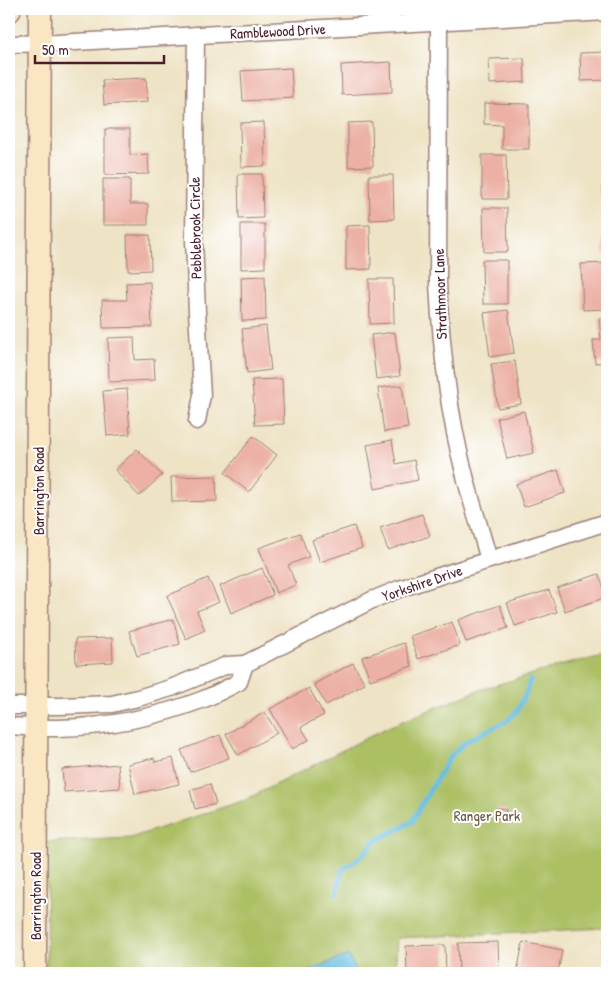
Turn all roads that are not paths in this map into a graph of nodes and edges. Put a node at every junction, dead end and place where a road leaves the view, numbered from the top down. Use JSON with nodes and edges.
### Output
{"nodes":[{"id":1,"x":40,"y":9,"type":"edge"},
{"id":2,"x":607,"y":12,"type":"edge"},
{"id":3,"x":439,"y":23,"type":"junction"},
{"id":4,"x":196,"y":35,"type":"junction"},
{"id":5,"x":9,"y":44,"type":"edge"},
{"id":6,"x":40,"y":44,"type":"junction"},
{"id":7,"x":197,"y":421,"type":"dead end"},
{"id":8,"x":607,"y":522,"type":"edge"},
{"id":9,"x":489,"y":560,"type":"junction"},
{"id":10,"x":245,"y":664,"type":"junction"},
{"id":11,"x":9,"y":706,"type":"edge"},
{"id":12,"x":36,"y":717,"type":"junction"},
{"id":13,"x":9,"y":726,"type":"edge"},
{"id":14,"x":35,"y":973,"type":"edge"}],
"edges":[{"from":1,"to":6,"type":"main road","name":"Barrington Road"},
{"from":2,"to":3,"type":"street","name":"Ramblewood Drive"},
{"from":3,"to":4,"type":"street","name":"Ramblewood Drive"},
{"from":3,"to":9,"type":"street","name":"Strathmoor Lane"},
{"from":4,"to":6,"type":"street","name":"Ramblewood Drive"},
{"from":4,"to":7,"type":"street","name":"Pebblebrook Circle"},
{"from":5,"to":6,"type":"street","name":"Ramblewood Drive"},
{"from":6,"to":12,"type":"main road","name":"Barrington Road"},
{"from":8,"to":9,"type":"street","name":"Yorkshire Drive"},
{"from":9,"to":10,"type":"street","name":"Yorkshire Drive"},
{"from":10,"to":12,"type":"street","name":"Yorkshire Drive"},
{"from":10,"to":12,"type":"street","name":"Yorkshire Drive"},
{"from":11,"to":12,"type":"street","name":"Yorkshire Drive"},
{"from":12,"to":13,"type":"street","name":"Yorkshire Drive"},
{"from":12,"to":14,"type":"main road","name":"Barrington Road"}]}
